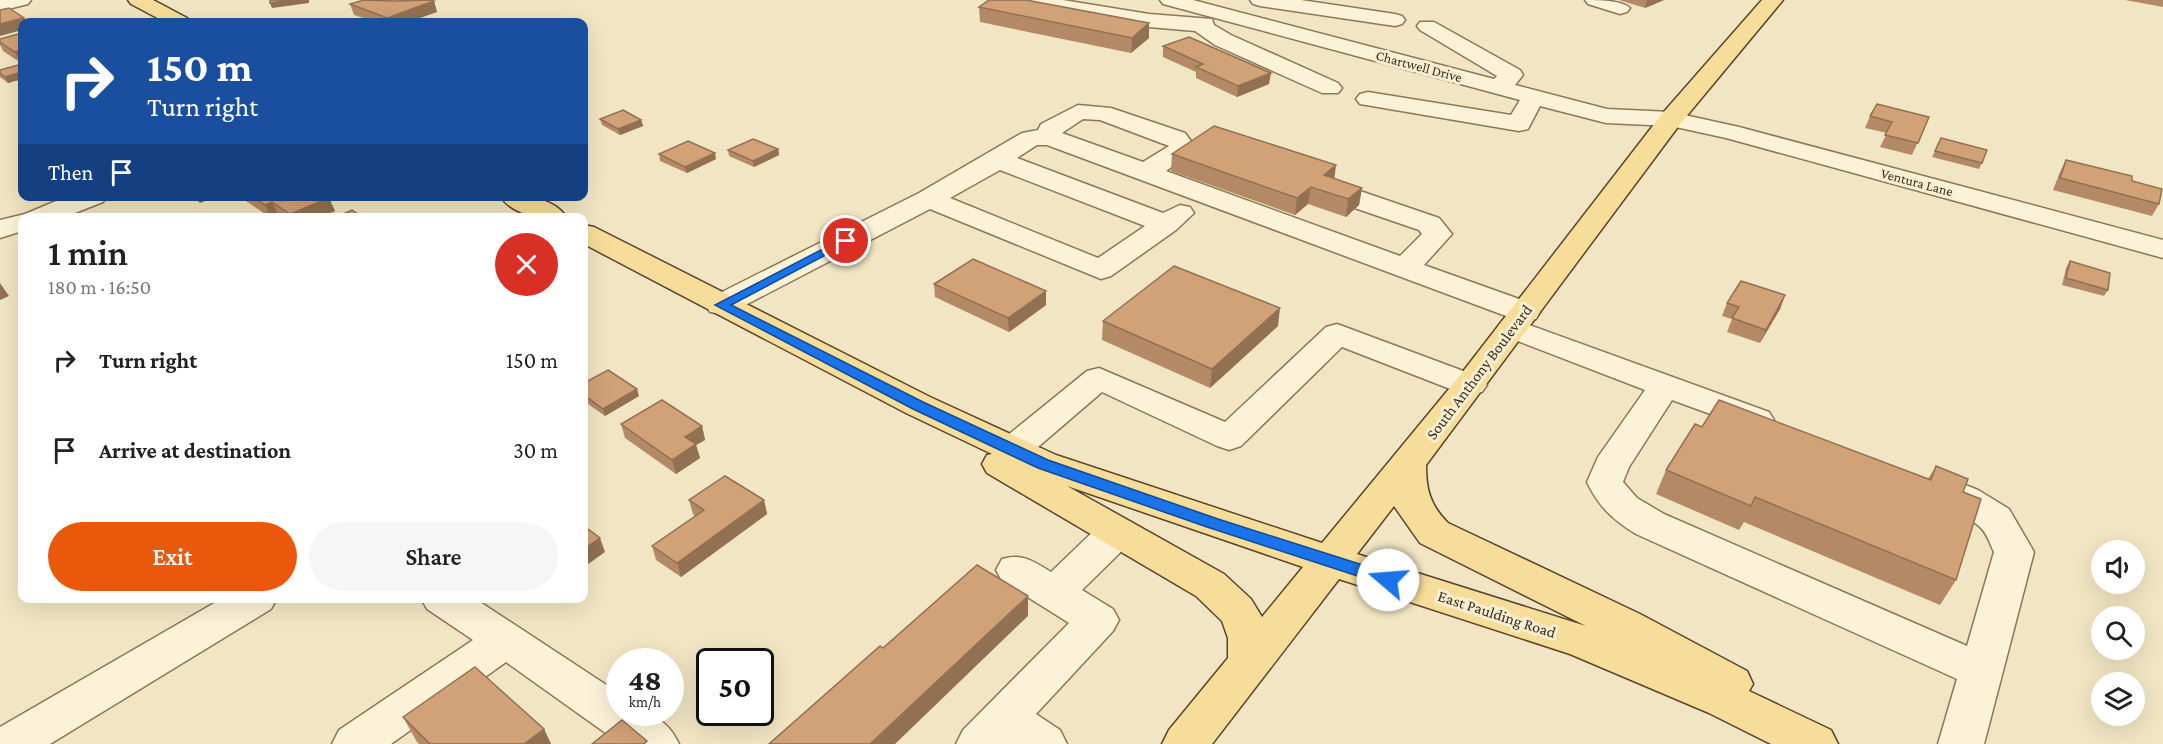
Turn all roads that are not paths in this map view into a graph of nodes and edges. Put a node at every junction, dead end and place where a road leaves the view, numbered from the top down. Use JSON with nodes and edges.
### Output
{"nodes":[{"id":1,"x":21,"y":0,"type":"edge"},
{"id":2,"x":138,"y":0,"type":"edge"},
{"id":3,"x":1028,"y":0,"type":"edge"},
{"id":4,"x":1170,"y":0,"type":"edge"},
{"id":5,"x":1260,"y":0,"type":"edge"},
{"id":6,"x":1595,"y":0,"type":"edge"},
{"id":7,"x":1773,"y":0,"type":"edge"},
{"id":8,"x":0,"y":5,"type":"edge"},
{"id":9,"x":1620,"y":8,"type":"dead end"},
{"id":10,"x":1207,"y":12,"type":"edge"},
{"id":11,"x":172,"y":18,"type":"edge"},
{"id":12,"x":1395,"y":20,"type":"dead end"},
{"id":13,"x":1427,"y":26,"type":"dead end"},
{"id":14,"x":1498,"y":87,"type":"junction"},
{"id":15,"x":1330,"y":88,"type":"dead end"},
{"id":16,"x":1533,"y":97,"type":"junction"},
{"id":17,"x":1368,"y":99,"type":"dead end"},
{"id":18,"x":1671,"y":119,"type":"junction"},
{"id":19,"x":1050,"y":137,"type":"junction"},
{"id":20,"x":998,"y":160,"type":"junction"},
{"id":21,"x":1146,"y":172,"type":"junction"},
{"id":22,"x":1206,"y":195,"type":"junction"},
{"id":23,"x":1353,"y":198,"type":"edge"},
{"id":24,"x":928,"y":199,"type":"junction"},
{"id":25,"x":81,"y":201,"type":"edge"},
{"id":26,"x":522,"y":201,"type":"edge"},
{"id":27,"x":49,"y":213,"type":"edge"},
{"id":28,"x":545,"y":213,"type":"edge"},
{"id":29,"x":18,"y":223,"type":"edge"},
{"id":30,"x":1166,"y":224,"type":"junction"},
{"id":31,"x":0,"y":230,"type":"edge"},
{"id":32,"x":588,"y":235,"type":"edge"},
{"id":33,"x":2163,"y":249,"type":"edge"},
{"id":34,"x":1404,"y":268,"type":"junction"},
{"id":35,"x":721,"y":305,"type":"junction"},
{"id":36,"x":1519,"y":320,"type":"junction"},
{"id":37,"x":1470,"y":385,"type":"junction"},
{"id":38,"x":1665,"y":385,"type":"junction"},
{"id":39,"x":918,"y":405,"type":"junction"},
{"id":40,"x":1787,"y":431,"type":"edge"},
{"id":41,"x":1011,"y":450,"type":"junction"},
{"id":42,"x":1408,"y":465,"type":"junction"},
{"id":43,"x":1909,"y":477,"type":"edge"},
{"id":44,"x":1117,"y":532,"type":"junction"},
{"id":45,"x":1330,"y":561,"type":"junction"},
{"id":46,"x":1016,"y":570,"type":"dead end"},
{"id":47,"x":1054,"y":593,"type":"junction"},
{"id":48,"x":249,"y":603,"type":"edge"},
{"id":49,"x":449,"y":603,"type":"edge"},
{"id":50,"x":505,"y":640,"type":"junction"},
{"id":51,"x":1249,"y":664,"type":"junction"},
{"id":52,"x":1981,"y":671,"type":"junction"},
{"id":53,"x":992,"y":731,"type":"edge"},
{"id":54,"x":10,"y":744,"type":"edge"},
{"id":55,"x":355,"y":744,"type":"edge"},
{"id":56,"x":656,"y":744,"type":"edge"},
{"id":57,"x":1044,"y":744,"type":"edge"},
{"id":58,"x":1185,"y":744,"type":"edge"},
{"id":59,"x":1815,"y":744,"type":"edge"},
{"id":60,"x":1837,"y":744,"type":"edge"},
{"id":61,"x":1961,"y":744,"type":"edge"}],
"edges":[{"from":1,"to":8,"type":"street"},
{"from":2,"to":11,"type":"main road"},
{"from":3,"to":10,"type":"street"},
{"from":4,"to":10,"type":"street","name":"Chartwell Drive"},
{"from":5,"to":12,"type":"street"},
{"from":6,"to":9,"type":"street"},
{"from":7,"to":18,"type":"main road","name":"South Anthony Boulevard"},
{"from":10,"to":14,"type":"street","name":"Chartwell Drive"},
{"from":10,"to":15,"type":"street"},
{"from":13,"to":14,"type":"street"},
{"from":14,"to":16,"type":"street","name":"Chartwell Drive"},
{"from":16,"to":17,"type":"street"},
{"from":16,"to":18,"type":"street","name":"Chartwell Drive"},
{"from":18,"to":33,"type":"street","name":"Ventura Lane"},
{"from":18,"to":36,"type":"main road","name":"South Anthony Boulevard"},
{"from":19,"to":20,"type":"street"},
{"from":19,"to":21,"type":"street"},
{"from":19,"to":21,"type":"street"},
{"from":20,"to":24,"type":"street"},
{"from":20,"to":30,"type":"street"},
{"from":21,"to":22,"type":"street"},
{"from":22,"to":30,"type":"street"},
{"from":22,"to":34,"type":"street"},
{"from":23,"to":34,"type":"street"},
{"from":24,"to":30,"type":"street"},
{"from":24,"to":35,"type":"street"},
{"from":25,"to":27,"type":"street"},
{"from":26,"to":28,"type":"main road"},
{"from":29,"to":31,"type":"street"},
{"from":32,"to":35,"type":"main road","name":"East Paulding Road"},
{"from":34,"to":36,"type":"street"},
{"from":35,"to":39,"type":"main road","name":"East Paulding Road"},
{"from":36,"to":37,"type":"main road","name":"South Anthony Boulevard"},
{"from":36,"to":38,"type":"street"},
{"from":37,"to":41,"type":"street"},
{"from":37,"to":42,"type":"main road","name":"South Anthony Boulevard"},
{"from":38,"to":40,"type":"street"},
{"from":38,"to":52,"type":"street"},
{"from":39,"to":41,"type":"main road","name":"East Paulding Road"},
{"from":39,"to":44,"type":"main road"},
{"from":41,"to":45,"type":"main road","name":"East Paulding Road"},
{"from":42,"to":45,"type":"main road","name":"South Anthony Boulevard"},
{"from":42,"to":60,"type":"main road"},
{"from":43,"to":52,"type":"street"},
{"from":44,"to":47,"type":"street"},
{"from":44,"to":51,"type":"main road"},
{"from":45,"to":51,"type":"main road","name":"South Anthony Boulevard"},
{"from":45,"to":59,"type":"main road","name":"East Paulding Road"},
{"from":46,"to":47,"type":"street"},
{"from":47,"to":53,"type":"street"},
{"from":48,"to":54,"type":"street"},
{"from":49,"to":50,"type":"street"},
{"from":50,"to":55,"type":"street"},
{"from":50,"to":56,"type":"street"},
{"from":51,"to":58,"type":"main road","name":"South Anthony Boulevard"},
{"from":52,"to":61,"type":"street"},
{"from":53,"to":57,"type":"street"}]}
